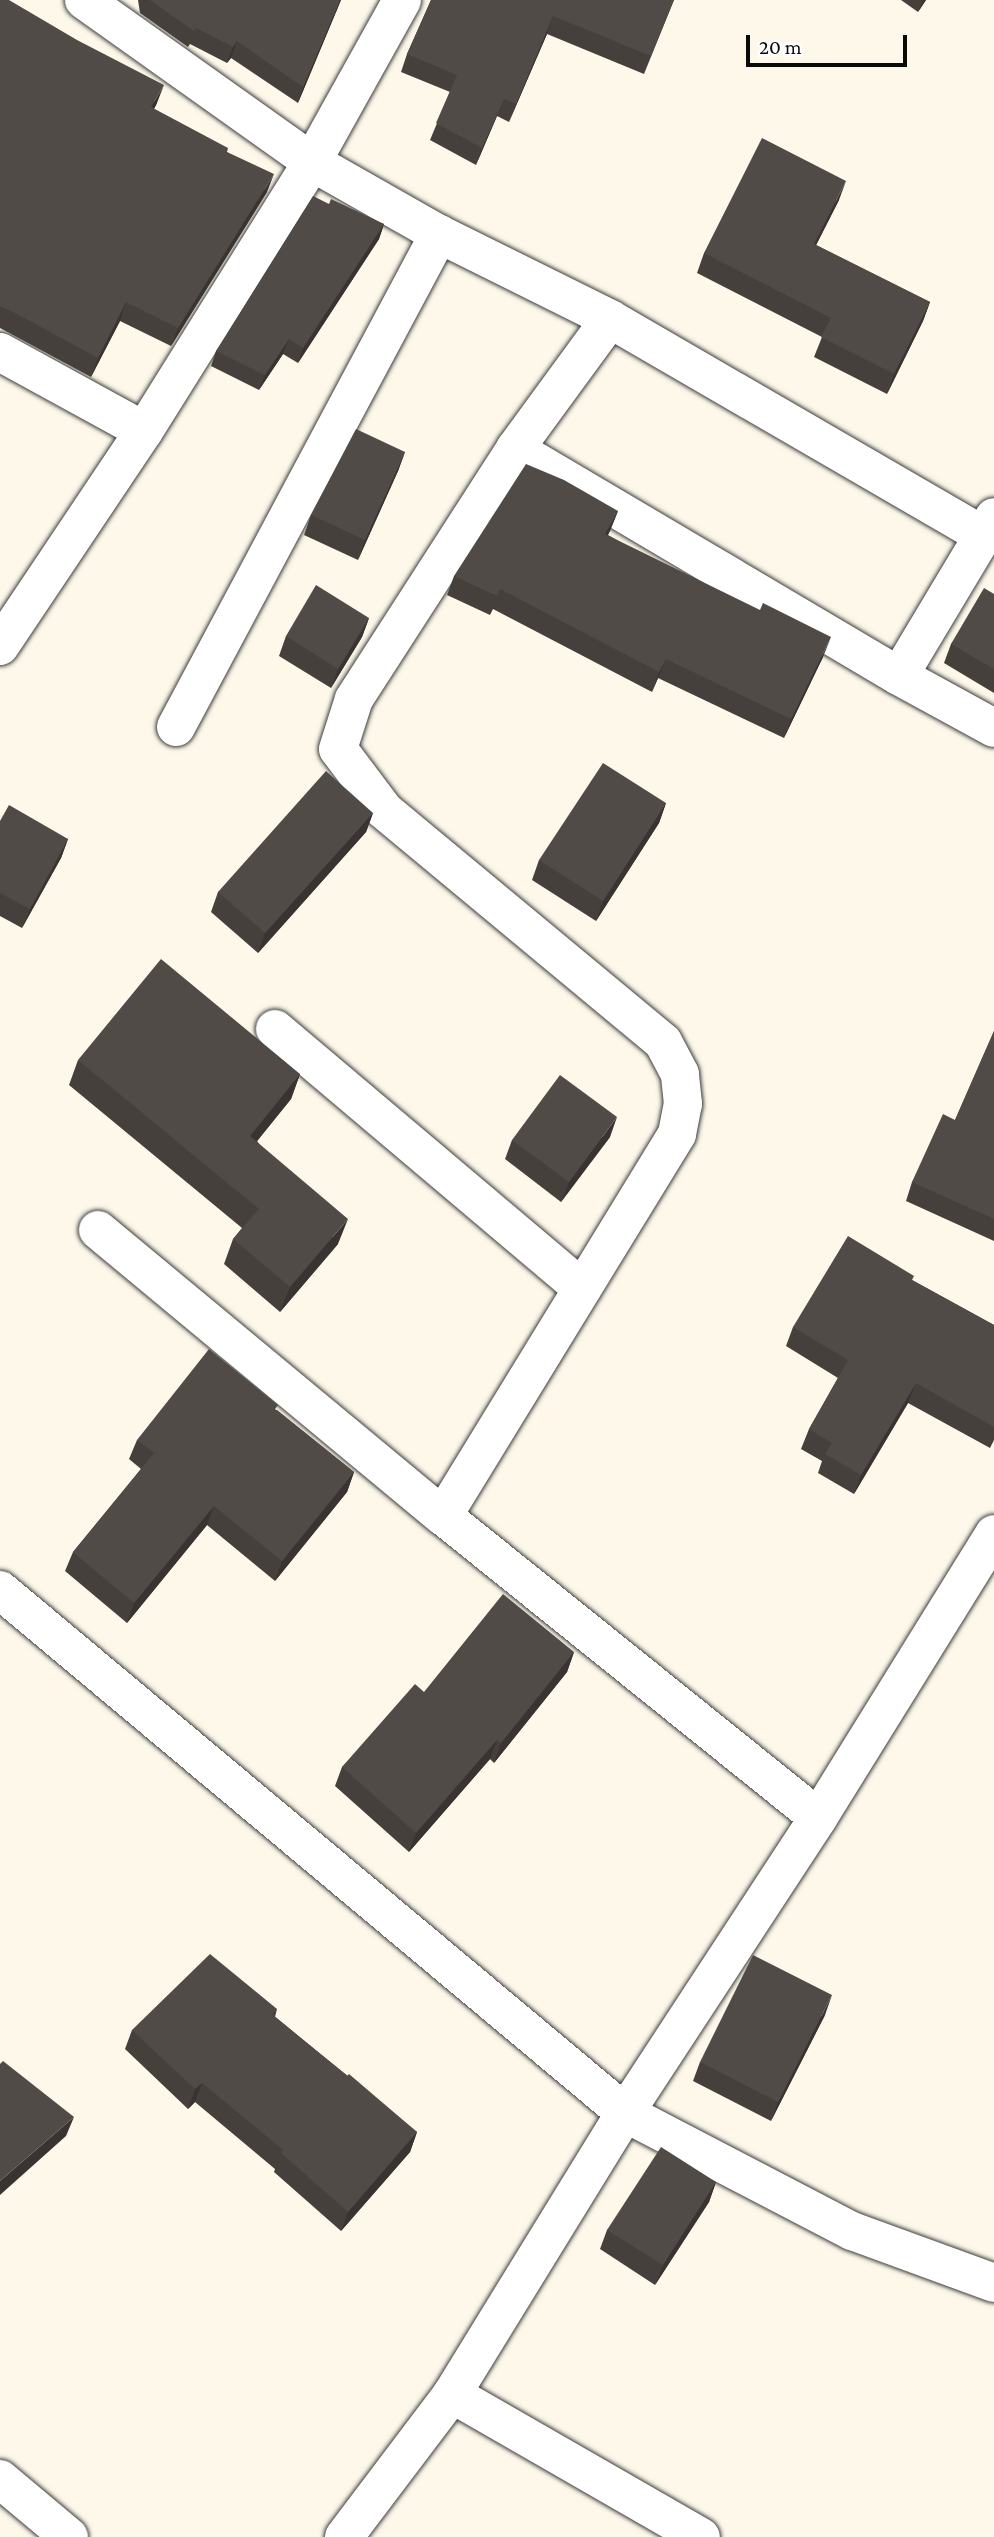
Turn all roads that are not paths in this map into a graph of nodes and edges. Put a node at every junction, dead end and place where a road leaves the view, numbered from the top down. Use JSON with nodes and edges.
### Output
{"nodes":[{"id":1,"x":84,"y":0,"type":"edge"},
{"id":2,"x":402,"y":0,"type":"edge"},
{"id":3,"x":312,"y":162,"type":"junction"},
{"id":4,"x":439,"y":234,"type":"junction"},
{"id":5,"x":610,"y":318,"type":"junction"},
{"id":6,"x":0,"y":352,"type":"edge"},
{"id":7,"x":144,"y":431,"type":"junction"},
{"id":8,"x":515,"y":449,"type":"junction"},
{"id":9,"x":989,"y":526,"type":"edge"},
{"id":10,"x":0,"y":646,"type":"edge"},
{"id":11,"x":899,"y":676,"type":"junction"},
{"id":12,"x":176,"y":727,"type":"dead end"},
{"id":13,"x":994,"y":728,"type":"edge"},
{"id":14,"x":275,"y":1029,"type":"dead end"},
{"id":15,"x":98,"y":1230,"type":"dead end"},
{"id":16,"x":582,"y":1288,"type":"junction"},
{"id":17,"x":443,"y":1516,"type":"junction"},
{"id":18,"x":994,"y":1534,"type":"edge"},
{"id":19,"x":0,"y":1590,"type":"edge"},
{"id":20,"x":818,"y":1818,"type":"junction"},
{"id":21,"x":625,"y":2113,"type":"junction"},
{"id":22,"x":994,"y":2283,"type":"edge"},
{"id":23,"x":452,"y":2394,"type":"junction"},
{"id":24,"x":0,"y":2479,"type":"edge"},
{"id":25,"x":69,"y":2537,"type":"edge"},
{"id":26,"x":344,"y":2537,"type":"edge"},
{"id":27,"x":701,"y":2537,"type":"edge"}],
"edges":[{"from":1,"to":3,"type":"street"},
{"from":2,"to":3,"type":"street"},
{"from":3,"to":4,"type":"street"},
{"from":3,"to":7,"type":"street"},
{"from":4,"to":5,"type":"street"},
{"from":4,"to":12,"type":"street"},
{"from":5,"to":8,"type":"street"},
{"from":5,"to":9,"type":"street"},
{"from":6,"to":7,"type":"street"},
{"from":7,"to":10,"type":"street"},
{"from":8,"to":11,"type":"street"},
{"from":8,"to":16,"type":"street"},
{"from":9,"to":11,"type":"street"},
{"from":11,"to":13,"type":"street"},
{"from":14,"to":16,"type":"street"},
{"from":15,"to":17,"type":"street"},
{"from":16,"to":17,"type":"street"},
{"from":17,"to":20,"type":"street"},
{"from":18,"to":20,"type":"street"},
{"from":19,"to":21,"type":"street"},
{"from":20,"to":21,"type":"street"},
{"from":21,"to":22,"type":"street"},
{"from":21,"to":23,"type":"street"},
{"from":23,"to":26,"type":"street"},
{"from":23,"to":27,"type":"street"},
{"from":24,"to":25,"type":"street"}]}
